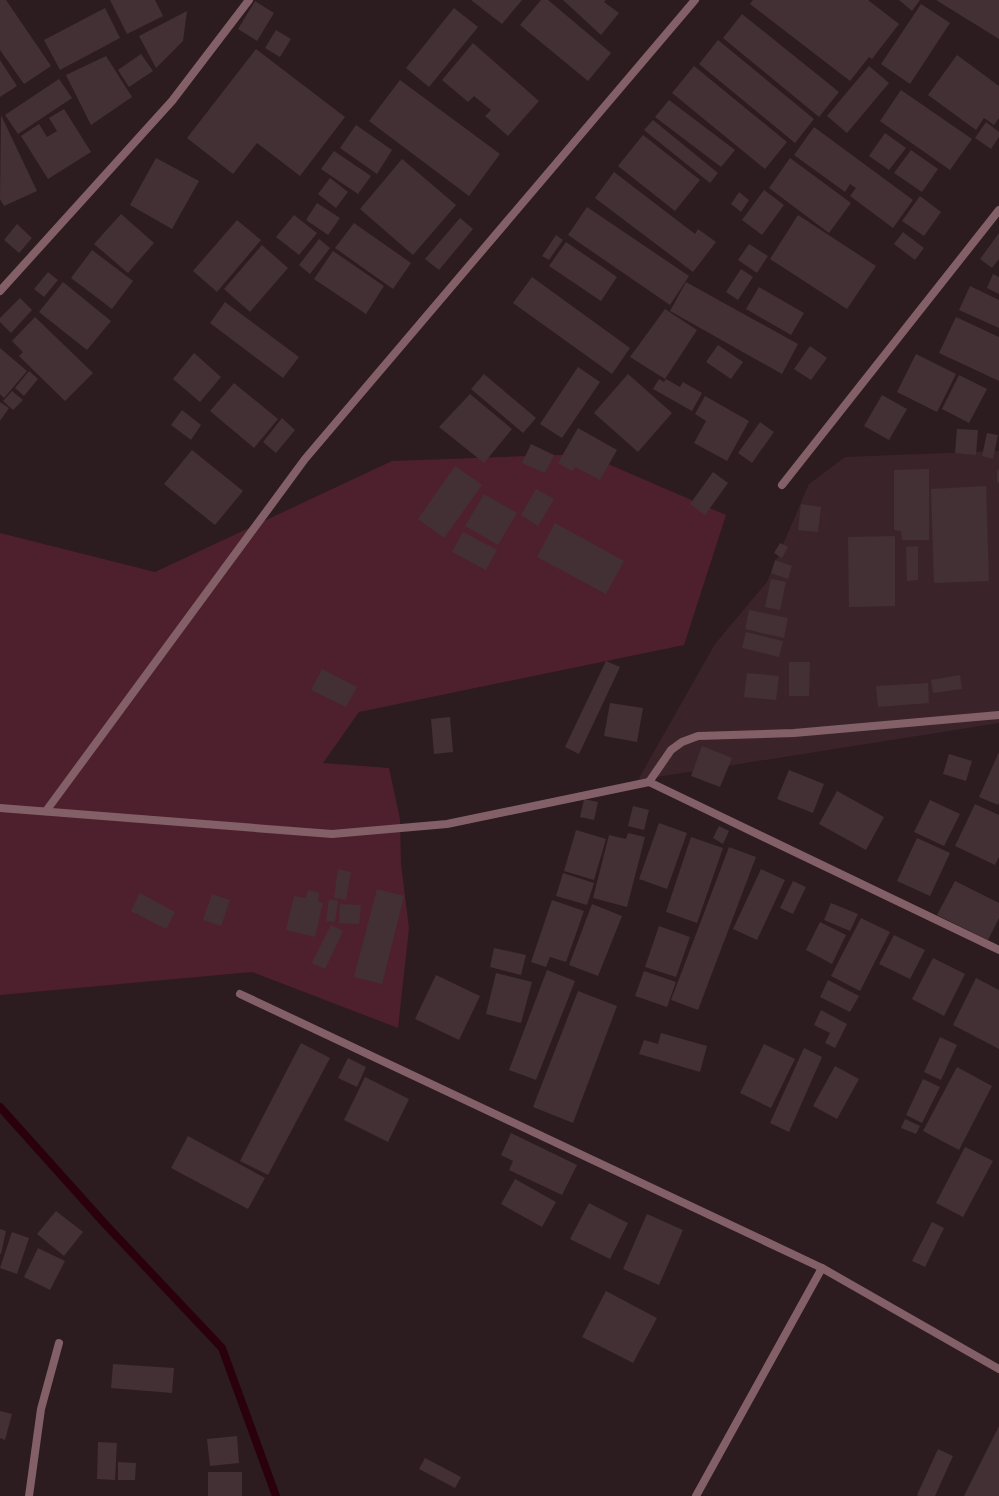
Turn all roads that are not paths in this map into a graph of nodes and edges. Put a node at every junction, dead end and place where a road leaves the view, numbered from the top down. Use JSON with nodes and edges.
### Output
{"nodes":[{"id":1,"x":249,"y":0,"type":"edge"},
{"id":2,"x":695,"y":0,"type":"edge"},
{"id":3,"x":999,"y":210,"type":"edge"},
{"id":4,"x":0,"y":291,"type":"edge"},
{"id":5,"x":782,"y":485,"type":"dead end"},
{"id":6,"x":999,"y":714,"type":"edge"},
{"id":7,"x":649,"y":782,"type":"junction"},
{"id":8,"x":0,"y":808,"type":"edge"},
{"id":9,"x":46,"y":811,"type":"junction"},
{"id":10,"x":999,"y":950,"type":"edge"},
{"id":11,"x":240,"y":994,"type":"dead end"},
{"id":12,"x":822,"y":1268,"type":"junction"},
{"id":13,"x":59,"y":1343,"type":"dead end"},
{"id":14,"x":999,"y":1369,"type":"edge"},
{"id":15,"x":29,"y":1496,"type":"edge"},
{"id":16,"x":696,"y":1496,"type":"edge"}],
"edges":[{"from":1,"to":4,"type":"street"},
{"from":2,"to":9,"type":"street"},
{"from":3,"to":5,"type":"street"},
{"from":6,"to":7,"type":"street"},
{"from":7,"to":9,"type":"street"},
{"from":7,"to":10,"type":"street"},
{"from":8,"to":9,"type":"street"},
{"from":11,"to":12,"type":"street"},
{"from":12,"to":14,"type":"street"},
{"from":12,"to":16,"type":"street"},
{"from":13,"to":15,"type":"street"}]}
